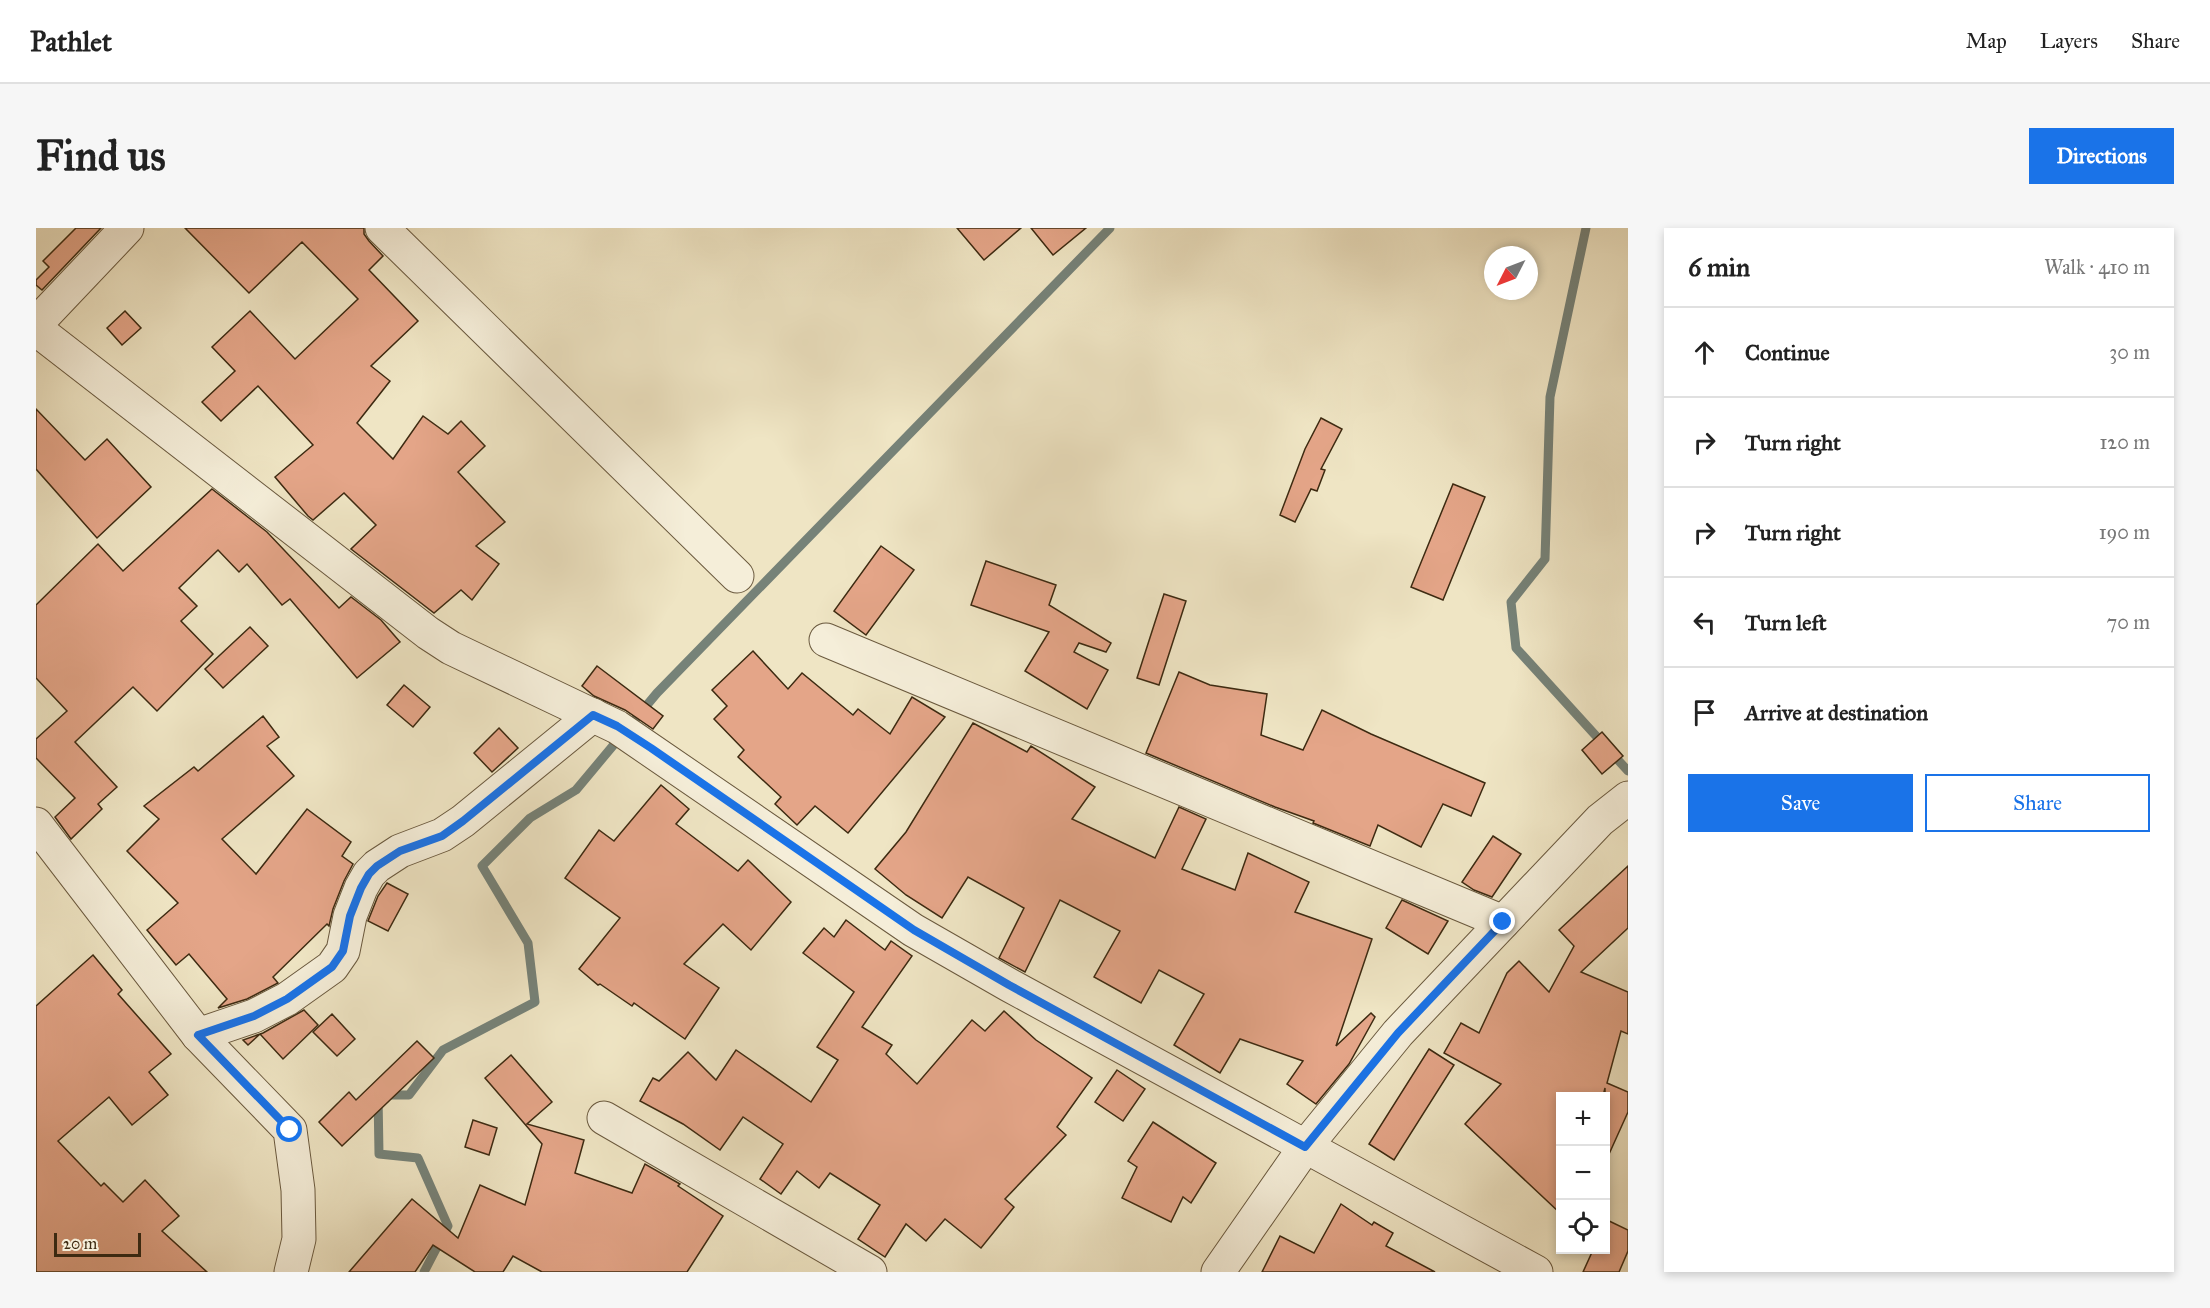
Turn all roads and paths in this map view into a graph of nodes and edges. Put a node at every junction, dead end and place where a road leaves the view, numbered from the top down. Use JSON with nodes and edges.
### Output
{"nodes":[{"id":1,"x":128,"y":228,"type":"edge"},
{"id":2,"x":382,"y":228,"type":"edge"},
{"id":3,"x":36,"y":324,"type":"edge"},
{"id":4,"x":36,"y":329,"type":"edge"},
{"id":5,"x":737,"y":576,"type":"dead end"},
{"id":6,"x":826,"y":640,"type":"dead end"},
{"id":7,"x":605,"y":721,"type":"junction"},
{"id":8,"x":1628,"y":798,"type":"edge"},
{"id":9,"x":36,"y":824,"type":"edge"},
{"id":10,"x":1503,"y":922,"type":"junction"},
{"id":11,"x":198,"y":1035,"type":"junction"},
{"id":12,"x":604,"y":1118,"type":"dead end"},
{"id":13,"x":1305,"y":1147,"type":"junction"},
{"id":14,"x":291,"y":1272,"type":"edge"},
{"id":15,"x":870,"y":1272,"type":"edge"},
{"id":16,"x":1218,"y":1272,"type":"edge"},
{"id":17,"x":1536,"y":1272,"type":"edge"}],
"edges":[{"from":1,"to":3,"type":"street"},
{"from":2,"to":5,"type":"street"},
{"from":4,"to":7,"type":"street"},
{"from":6,"to":10,"type":"street"},
{"from":7,"to":11,"type":"street"},
{"from":7,"to":13,"type":"street"},
{"from":8,"to":10,"type":"street"},
{"from":9,"to":11,"type":"street"},
{"from":10,"to":13,"type":"street"},
{"from":11,"to":14,"type":"street"},
{"from":12,"to":15,"type":"street"},
{"from":13,"to":16,"type":"street"},
{"from":13,"to":17,"type":"street"}]}
